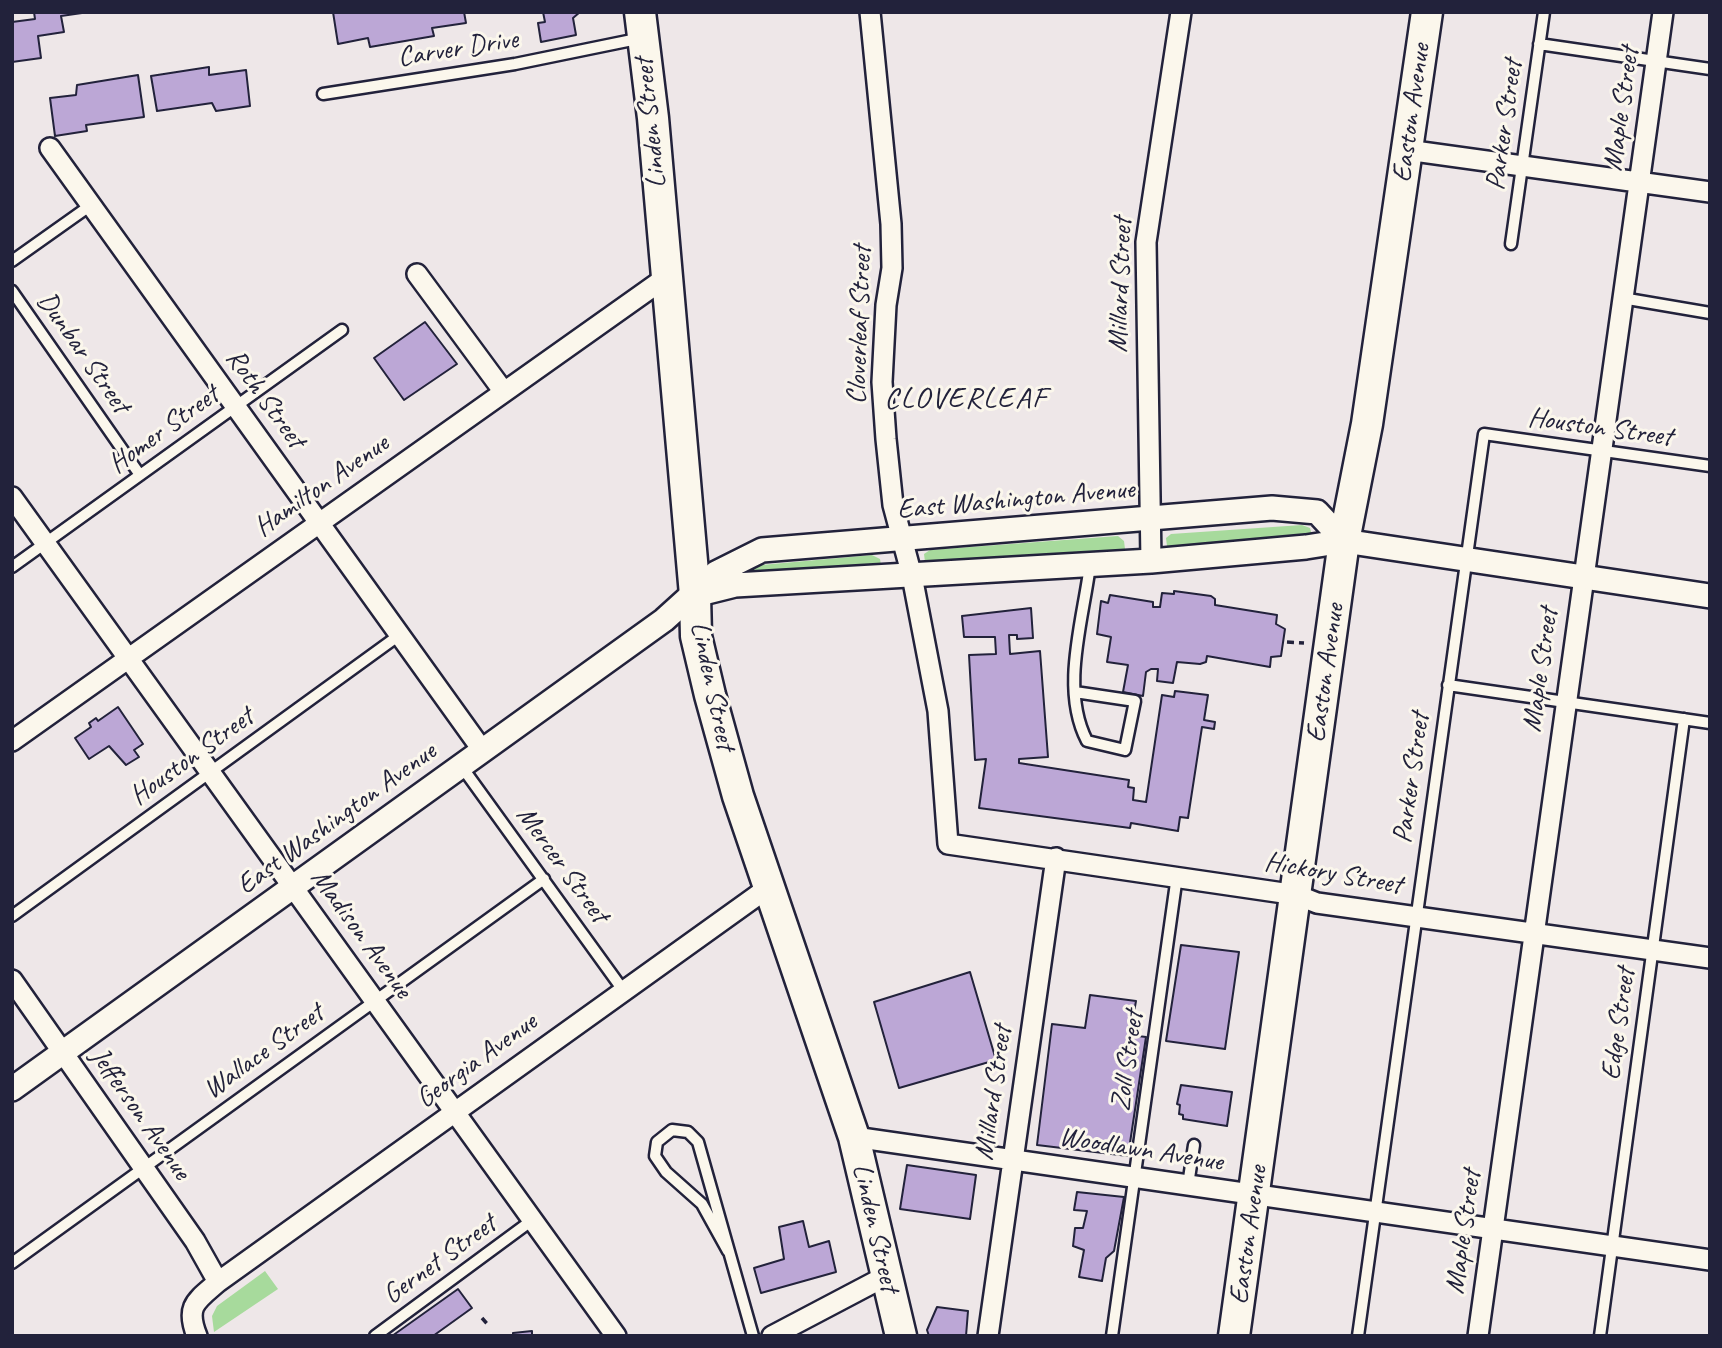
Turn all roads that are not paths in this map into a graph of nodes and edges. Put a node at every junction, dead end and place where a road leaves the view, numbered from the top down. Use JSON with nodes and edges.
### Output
{"nodes":[{"id":1,"x":870,"y":12,"type":"edge"},
{"id":2,"x":1181,"y":12,"type":"edge"},
{"id":3,"x":1427,"y":12,"type":"edge"},
{"id":4,"x":1544,"y":12,"type":"edge"},
{"id":5,"x":1663,"y":12,"type":"edge"},
{"id":6,"x":641,"y":25,"type":"edge"},
{"id":7,"x":1539,"y":44,"type":"junction"},
{"id":8,"x":1656,"y":61,"type":"junction"},
{"id":9,"x":1710,"y":69,"type":"edge"},
{"id":10,"x":323,"y":94,"type":"dead end"},
{"id":11,"x":50,"y":148,"type":"dead end"},
{"id":12,"x":1407,"y":150,"type":"junction"},
{"id":13,"x":1521,"y":164,"type":"junction"},
{"id":14,"x":1640,"y":181,"type":"junction"},
{"id":15,"x":1710,"y":192,"type":"edge"},
{"id":16,"x":92,"y":205,"type":"junction"},
{"id":17,"x":1511,"y":244,"type":"dead end"},
{"id":18,"x":12,"y":261,"type":"edge"},
{"id":19,"x":418,"y":274,"type":"dead end"},
{"id":20,"x":665,"y":278,"type":"junction"},
{"id":21,"x":12,"y":291,"type":"edge"},
{"id":22,"x":1622,"y":298,"type":"junction"},
{"id":23,"x":1710,"y":313,"type":"edge"},
{"id":24,"x":342,"y":330,"type":"dead end"},
{"id":25,"x":504,"y":392,"type":"junction"},
{"id":26,"x":236,"y":406,"type":"junction"},
{"id":27,"x":1484,"y":434,"type":"joint"},
{"id":28,"x":1601,"y":451,"type":"junction"},
{"id":29,"x":1710,"y":466,"type":"edge"},
{"id":30,"x":140,"y":475,"type":"junction"},
{"id":31,"x":12,"y":497,"type":"edge"},
{"id":32,"x":1151,"y":519,"type":"junction"},
{"id":33,"x":319,"y":523,"type":"junction"},
{"id":34,"x":904,"y":539,"type":"junction"},
{"id":35,"x":1344,"y":541,"type":"junction"},
{"id":36,"x":45,"y":543,"type":"junction"},
{"id":37,"x":1152,"y":561,"type":"junction"},
{"id":38,"x":1467,"y":561,"type":"junction"},
{"id":39,"x":1090,"y":565,"type":"junction"},
{"id":40,"x":12,"y":567,"type":"edge"},
{"id":41,"x":912,"y":576,"type":"junction"},
{"id":42,"x":1582,"y":579,"type":"junction"},
{"id":43,"x":695,"y":595,"type":"junction"},
{"id":44,"x":1710,"y":596,"type":"edge"},
{"id":45,"x":398,"y":636,"type":"junction"},
{"id":46,"x":129,"y":657,"type":"junction"},
{"id":47,"x":1448,"y":685,"type":"junction"},
{"id":48,"x":1075,"y":692,"type":"junction"},
{"id":49,"x":1565,"y":702,"type":"junction"},
{"id":50,"x":1684,"y":719,"type":"junction"},
{"id":51,"x":1710,"y":723,"type":"edge"},
{"id":52,"x":12,"y":741,"type":"edge"},
{"id":53,"x":483,"y":751,"type":"junction"},
{"id":54,"x":462,"y":767,"type":"junction"},
{"id":55,"x":211,"y":771,"type":"junction"},
{"id":56,"x":948,"y":844,"type":"joint"},
{"id":57,"x":1056,"y":858,"type":"junction"},
{"id":58,"x":1177,"y":876,"type":"junction"},
{"id":59,"x":544,"y":879,"type":"junction"},
{"id":60,"x":293,"y":887,"type":"junction"},
{"id":61,"x":769,"y":887,"type":"junction"},
{"id":62,"x":1297,"y":895,"type":"junction"},
{"id":63,"x":12,"y":916,"type":"edge"},
{"id":64,"x":1415,"y":916,"type":"junction"},
{"id":65,"x":1533,"y":933,"type":"junction"},
{"id":66,"x":1653,"y":950,"type":"junction"},
{"id":67,"x":1710,"y":958,"type":"edge"},
{"id":68,"x":12,"y":980,"type":"edge"},
{"id":69,"x":623,"y":990,"type":"junction"},
{"id":70,"x":374,"y":1000,"type":"junction"},
{"id":71,"x":64,"y":1052,"type":"junction"},
{"id":72,"x":12,"y":1089,"type":"edge"},
{"id":73,"x":453,"y":1112,"type":"junction"},
{"id":74,"x":855,"y":1136,"type":"junction"},
{"id":75,"x":1194,"y":1145,"type":"dead end"},
{"id":76,"x":1013,"y":1158,"type":"junction"},
{"id":77,"x":142,"y":1168,"type":"junction"},
{"id":78,"x":1135,"y":1177,"type":"junction"},
{"id":79,"x":1188,"y":1185,"type":"junction"},
{"id":80,"x":1254,"y":1196,"type":"junction"},
{"id":81,"x":1374,"y":1214,"type":"junction"},
{"id":82,"x":531,"y":1221,"type":"junction"},
{"id":83,"x":1493,"y":1229,"type":"junction"},
{"id":84,"x":1612,"y":1245,"type":"junction"},
{"id":85,"x":727,"y":1251,"type":"junction"},
{"id":86,"x":1710,"y":1260,"type":"edge"},
{"id":87,"x":12,"y":1264,"type":"edge"},
{"id":88,"x":886,"y":1276,"type":"junction"},
{"id":89,"x":218,"y":1282,"type":"junction"},
{"id":90,"x":198,"y":1336,"type":"edge"},
{"id":91,"x":375,"y":1336,"type":"edge"},
{"id":92,"x":616,"y":1336,"type":"edge"},
{"id":93,"x":753,"y":1336,"type":"edge"},
{"id":94,"x":772,"y":1336,"type":"edge"},
{"id":95,"x":901,"y":1336,"type":"edge"},
{"id":96,"x":988,"y":1336,"type":"edge"},
{"id":97,"x":1112,"y":1336,"type":"edge"},
{"id":98,"x":1234,"y":1336,"type":"edge"},
{"id":99,"x":1358,"y":1336,"type":"edge"},
{"id":100,"x":1478,"y":1336,"type":"edge"},
{"id":101,"x":1600,"y":1336,"type":"edge"}],
"edges":[{"from":1,"to":34,"type":"street","name":"Cloverleaf Street"},
{"from":2,"to":32,"type":"street","name":"Millard Street"},
{"from":3,"to":12,"type":"main road","name":"Easton Avenue"},
{"from":4,"to":7,"type":"lane","name":"Parker Street"},
{"from":5,"to":8,"type":"street","name":"Maple Street"},
{"from":6,"to":10,"type":"lane","name":"Carver Drive"},
{"from":6,"to":20,"type":"main road","name":"Linden Street"},
{"from":7,"to":8,"type":"lane"},
{"from":7,"to":13,"type":"lane","name":"Parker Street"},
{"from":8,"to":9,"type":"lane"},
{"from":8,"to":14,"type":"street","name":"Maple Street"},
{"from":11,"to":16,"type":"street","name":"Roth Street"},
{"from":12,"to":13,"type":"street"},
{"from":12,"to":35,"type":"main road","name":"Easton Avenue"},
{"from":13,"to":14,"type":"street"},
{"from":13,"to":17,"type":"lane","name":"Parker Street"},
{"from":14,"to":15,"type":"street"},
{"from":14,"to":22,"type":"street","name":"Maple Street"},
{"from":16,"to":18,"type":"lane"},
{"from":16,"to":26,"type":"street","name":"Roth Street"},
{"from":19,"to":25,"type":"street"},
{"from":20,"to":25,"type":"street","name":"Hamilton Avenue"},
{"from":20,"to":43,"type":"main road","name":"Linden Street"},
{"from":21,"to":30,"type":"lane","name":"Dunbar Street"},
{"from":22,"to":23,"type":"lane"},
{"from":22,"to":28,"type":"street","name":"Maple Street"},
{"from":24,"to":26,"type":"lane","name":"Homer Street"},
{"from":25,"to":33,"type":"street","name":"Hamilton Avenue"},
{"from":26,"to":30,"type":"lane","name":"Homer Street"},
{"from":26,"to":33,"type":"street","name":"Roth Street"},
{"from":27,"to":28,"type":"lane","name":"Houston Street"},
{"from":27,"to":38,"type":"lane","name":"Parker Street"},
{"from":28,"to":29,"type":"lane","name":"Houston Street"},
{"from":28,"to":42,"type":"street","name":"Maple Street"},
{"from":30,"to":36,"type":"lane","name":"Homer Street"},
{"from":31,"to":36,"type":"street","name":"Madison Avenue"},
{"from":32,"to":34,"type":"street","name":"East Washington Avenue"},
{"from":32,"to":35,"type":"street","name":"East Washington Avenue"},
{"from":32,"to":37,"type":"street","name":"Millard Street"},
{"from":33,"to":45,"type":"street","name":"Roth Street"},
{"from":33,"to":46,"type":"street","name":"Hamilton Avenue"},
{"from":34,"to":41,"type":"street","name":"Cloverleaf Street"},
{"from":34,"to":43,"type":"street","name":"East Washington Avenue"},
{"from":35,"to":37,"type":"street","name":"East Washington Avenue"},
{"from":35,"to":38,"type":"street","name":"East Washington Avenue"},
{"from":35,"to":62,"type":"main road","name":"Easton Avenue"},
{"from":36,"to":40,"type":"lane","name":"Homer Street"},
{"from":36,"to":46,"type":"street","name":"Madison Avenue"},
{"from":37,"to":39,"type":"street","name":"East Washington Avenue"},
{"from":38,"to":42,"type":"street","name":"East Washington Avenue"},
{"from":38,"to":47,"type":"lane","name":"Parker Street"},
{"from":39,"to":41,"type":"street","name":"East Washington Avenue"},
{"from":39,"to":48,"type":"lane"},
{"from":41,"to":43,"type":"street","name":"East Washington Avenue"},
{"from":41,"to":56,"type":"street","name":"Cloverleaf Street"},
{"from":42,"to":44,"type":"street","name":"East Washington Avenue"},
{"from":42,"to":49,"type":"street","name":"Maple Street"},
{"from":43,"to":53,"type":"street","name":"East Washington Avenue"},
{"from":43,"to":61,"type":"main road","name":"Linden Street"},
{"from":45,"to":53,"type":"street","name":"Roth Street"},
{"from":45,"to":55,"type":"lane","name":"Houston Street"},
{"from":46,"to":52,"type":"street","name":"Hamilton Avenue"},
{"from":46,"to":55,"type":"street","name":"Madison Avenue"},
{"from":47,"to":49,"type":"lane"},
{"from":47,"to":64,"type":"lane","name":"Parker Street"},
{"from":48,"to":48,"type":"lane"},
{"from":49,"to":50,"type":"lane"},
{"from":49,"to":65,"type":"street","name":"Maple Street"},
{"from":50,"to":51,"type":"lane"},
{"from":50,"to":66,"type":"lane","name":"Edge Street"},
{"from":53,"to":54,"type":"street","name":"East Washington Avenue"},
{"from":54,"to":59,"type":"lane","name":"Mercer Street"},
{"from":54,"to":60,"type":"street","name":"East Washington Avenue"},
{"from":55,"to":60,"type":"street","name":"Madison Avenue"},
{"from":55,"to":63,"type":"lane","name":"Houston Street"},
{"from":56,"to":57,"type":"street","name":"Hickory Street"},
{"from":57,"to":58,"type":"street","name":"Hickory Street"},
{"from":57,"to":76,"type":"street","name":"Millard Street"},
{"from":58,"to":62,"type":"street","name":"Hickory Street"},
{"from":58,"to":78,"type":"lane","name":"Zoll Street"},
{"from":59,"to":69,"type":"lane","name":"Mercer Street"},
{"from":59,"to":70,"type":"lane","name":"Wallace Street"},
{"from":60,"to":70,"type":"street","name":"Madison Avenue"},
{"from":60,"to":71,"type":"street","name":"East Washington Avenue"},
{"from":61,"to":69,"type":"street","name":"Georgia Avenue"},
{"from":61,"to":74,"type":"main road","name":"Linden Street"},
{"from":62,"to":64,"type":"street","name":"Hickory Street"},
{"from":62,"to":80,"type":"main road","name":"Easton Avenue"},
{"from":64,"to":65,"type":"street","name":"Hickory Street"},
{"from":64,"to":81,"type":"lane","name":"Parker Street"},
{"from":65,"to":66,"type":"street","name":"Hickory Street"},
{"from":65,"to":83,"type":"street","name":"Maple Street"},
{"from":66,"to":67,"type":"street","name":"Hickory Street"},
{"from":66,"to":84,"type":"lane","name":"Edge Street"},
{"from":68,"to":71,"type":"street","name":"Jefferson Avenue"},
{"from":69,"to":73,"type":"street","name":"Georgia Avenue"},
{"from":70,"to":73,"type":"street","name":"Madison Avenue"},
{"from":70,"to":77,"type":"lane","name":"Wallace Street"},
{"from":71,"to":72,"type":"street","name":"East Washington Avenue"},
{"from":71,"to":77,"type":"street","name":"Jefferson Avenue"},
{"from":73,"to":82,"type":"street","name":"Madison Avenue"},
{"from":73,"to":89,"type":"street","name":"Georgia Avenue"},
{"from":74,"to":76,"type":"street","name":"Woodlawn Avenue"},
{"from":74,"to":88,"type":"main road","name":"Linden Street"},
{"from":75,"to":79,"type":"lane"},
{"from":76,"to":78,"type":"street","name":"Woodlawn Avenue"},
{"from":76,"to":96,"type":"street","name":"Millard Street"},
{"from":77,"to":87,"type":"lane","name":"Wallace Street"},
{"from":77,"to":89,"type":"street","name":"Jefferson Avenue"},
{"from":78,"to":79,"type":"street","name":"Woodlawn Avenue"},
{"from":78,"to":97,"type":"lane","name":"Zoll Street"},
{"from":79,"to":80,"type":"street","name":"Woodlawn Avenue"},
{"from":80,"to":81,"type":"street","name":"Woodlawn Avenue"},
{"from":80,"to":98,"type":"main road","name":"Easton Avenue"},
{"from":81,"to":83,"type":"street","name":"Woodlawn Avenue"},
{"from":81,"to":99,"type":"lane","name":"Parker Street"},
{"from":82,"to":91,"type":"lane","name":"Gernet Street"},
{"from":82,"to":92,"type":"street","name":"Madison Avenue"},
{"from":83,"to":84,"type":"street","name":"Woodlawn Avenue"},
{"from":83,"to":100,"type":"street","name":"Maple Street"},
{"from":84,"to":86,"type":"street","name":"Woodlawn Avenue"},
{"from":84,"to":101,"type":"lane","name":"Edge Street"},
{"from":85,"to":85,"type":"lane"},
{"from":85,"to":93,"type":"lane"},
{"from":88,"to":94,"type":"street"},
{"from":88,"to":95,"type":"main road","name":"Linden Street"},
{"from":89,"to":90,"type":"street","name":"Georgia Avenue"}]}
